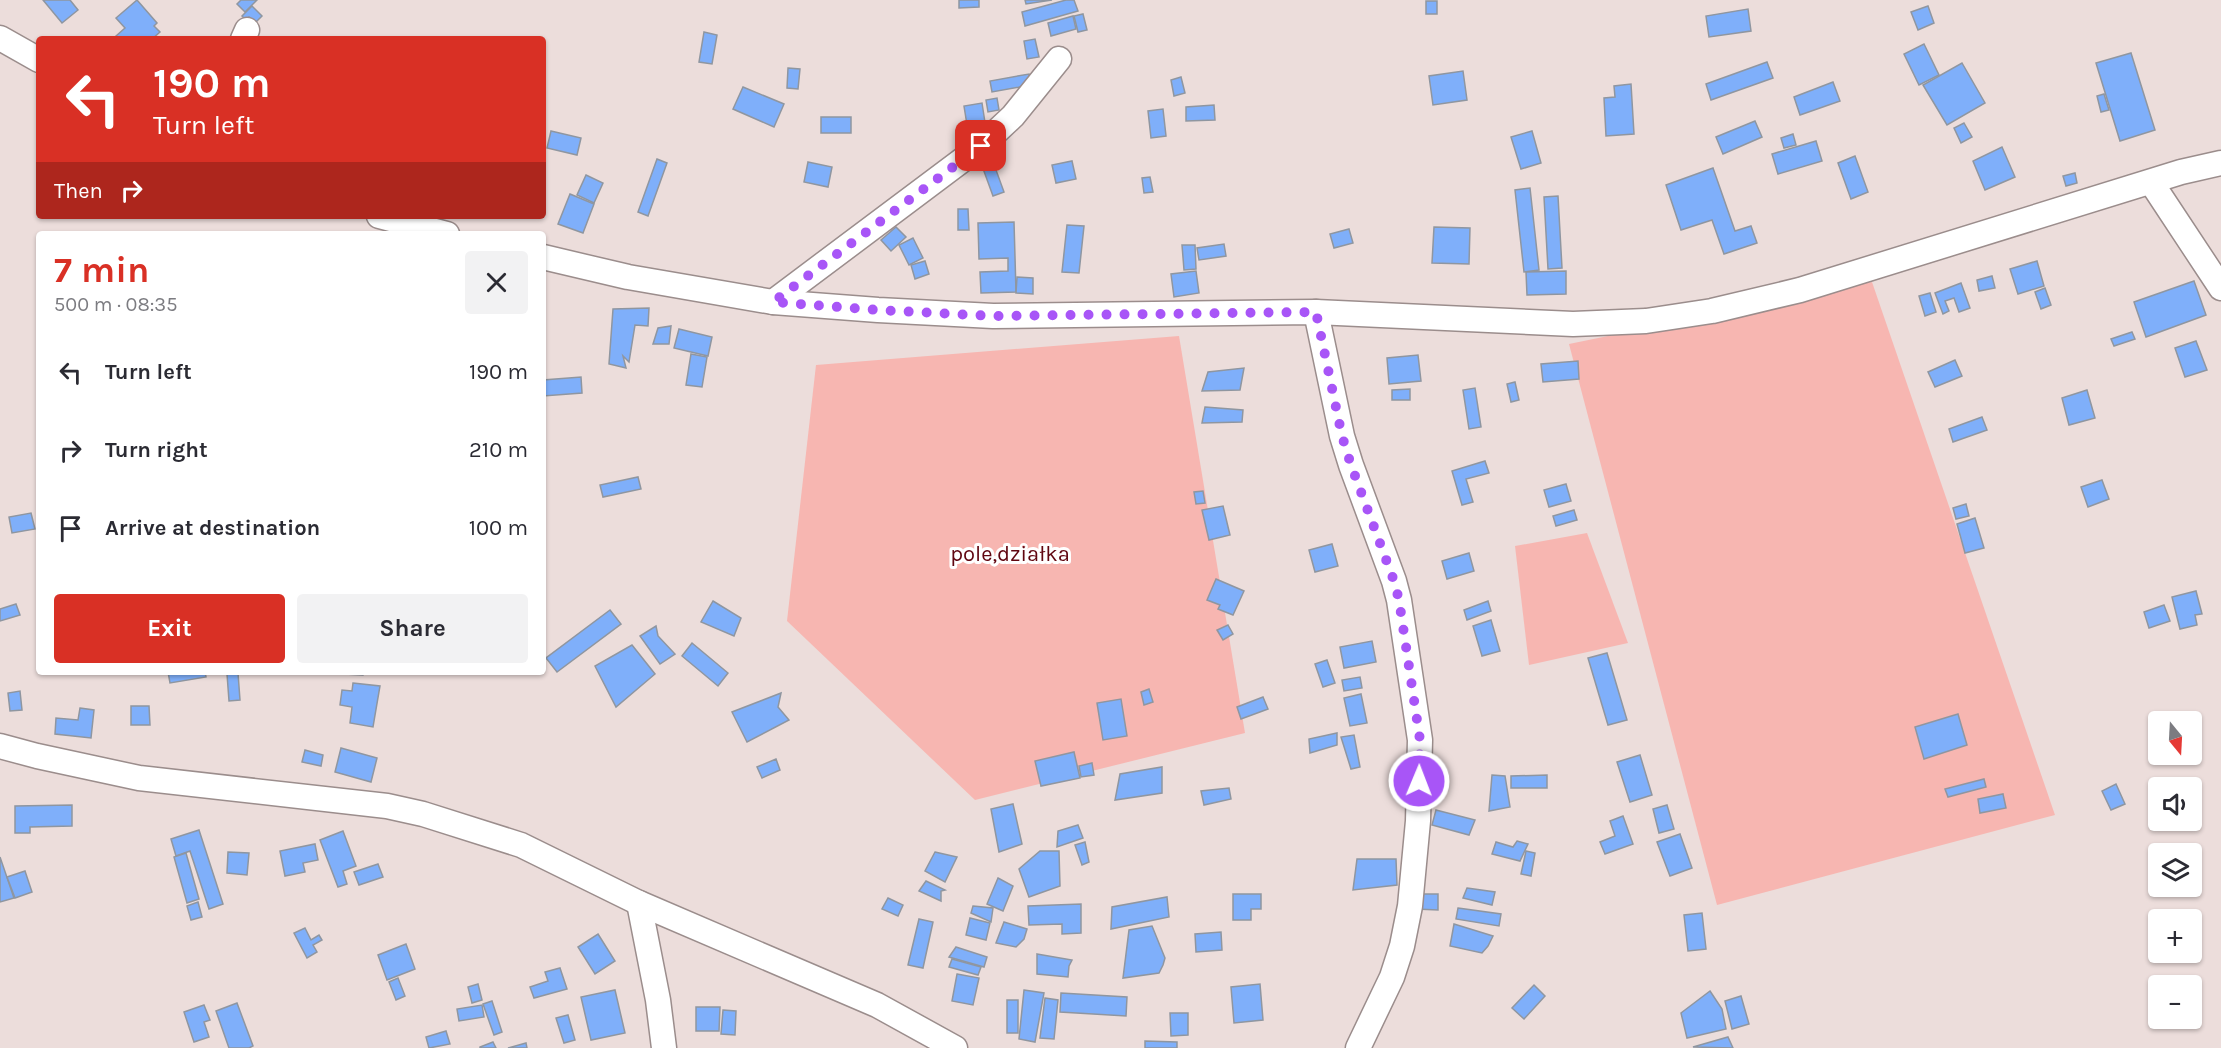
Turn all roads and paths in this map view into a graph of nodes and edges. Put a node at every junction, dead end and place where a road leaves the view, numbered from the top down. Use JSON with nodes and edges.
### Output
{"nodes":[{"id":1,"x":0,"y":39,"type":"edge"},
{"id":2,"x":36,"y":58,"type":"edge"},
{"id":3,"x":1059,"y":59,"type":"dead end"},
{"id":4,"x":2221,"y":163,"type":"edge"},
{"id":5,"x":2151,"y":182,"type":"junction"},
{"id":6,"x":390,"y":219,"type":"edge"},
{"id":7,"x":436,"y":231,"type":"edge"},
{"id":8,"x":546,"y":258,"type":"edge"},
{"id":9,"x":2221,"y":288,"type":"edge"},
{"id":10,"x":773,"y":302,"type":"junction"},
{"id":11,"x":1316,"y":312,"type":"junction"},
{"id":12,"x":0,"y":746,"type":"edge"},
{"id":13,"x":639,"y":903,"type":"junction"},
{"id":14,"x":664,"y":1048,"type":"edge"},
{"id":15,"x":954,"y":1048,"type":"edge"},
{"id":16,"x":1358,"y":1048,"type":"edge"}],
"edges":[{"from":1,"to":2,"type":"street"},
{"from":3,"to":10,"type":"street"},
{"from":4,"to":5,"type":"street"},
{"from":5,"to":9,"type":"street"},
{"from":5,"to":11,"type":"street"},
{"from":6,"to":7,"type":"street"},
{"from":8,"to":10,"type":"street"},
{"from":10,"to":11,"type":"street"},
{"from":11,"to":16,"type":"street"},
{"from":12,"to":13,"type":"street"},
{"from":13,"to":14,"type":"street"},
{"from":13,"to":15,"type":"street"}]}
